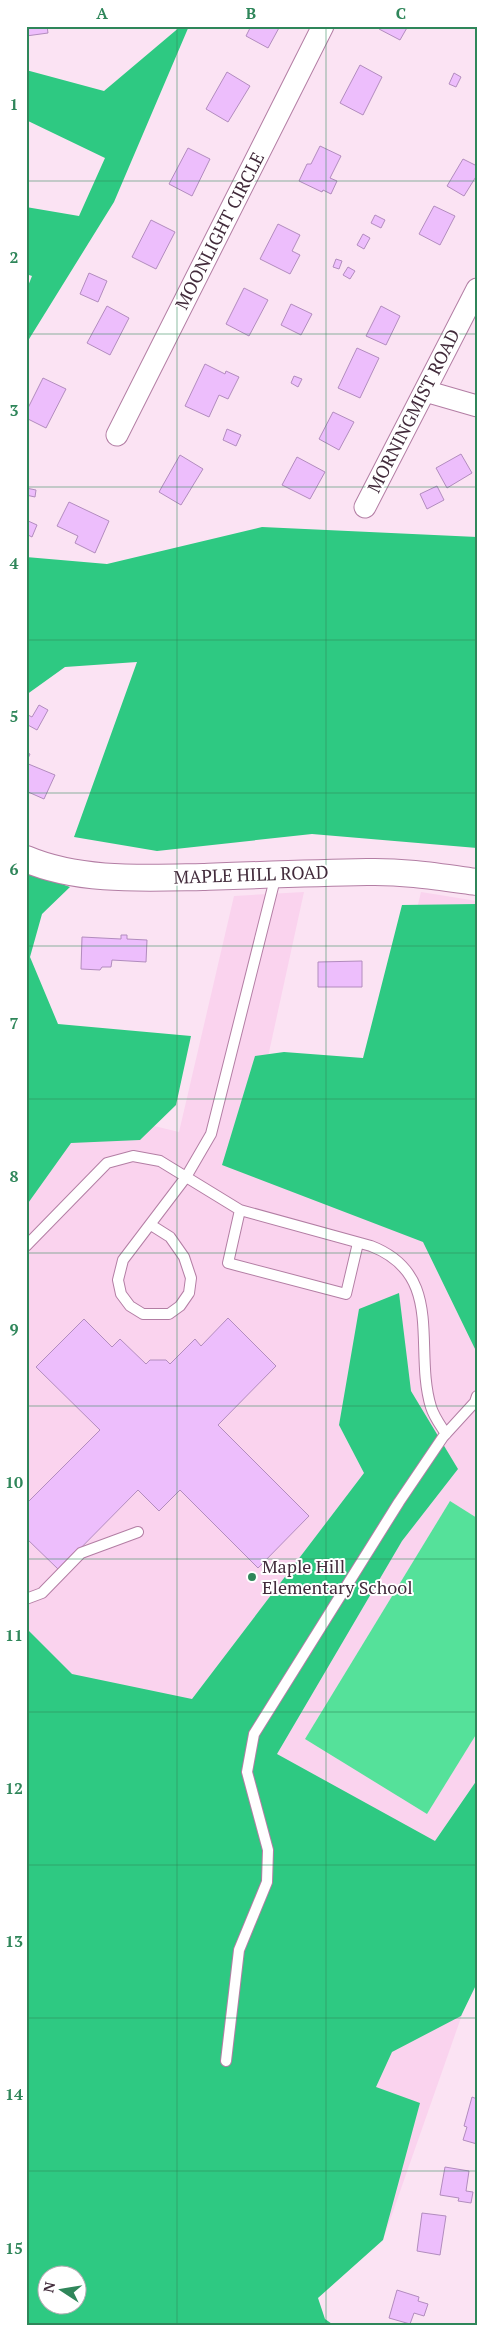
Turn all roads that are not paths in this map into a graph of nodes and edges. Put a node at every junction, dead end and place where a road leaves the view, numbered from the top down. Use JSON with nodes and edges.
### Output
{"nodes":[{"id":1,"x":323,"y":26,"type":"edge"},
{"id":2,"x":477,"y":289,"type":"edge"},
{"id":3,"x":425,"y":391,"type":"junction"},
{"id":4,"x":477,"y":406,"type":"edge"},
{"id":5,"x":117,"y":436,"type":"dead end"},
{"id":6,"x":365,"y":507,"type":"dead end"},
{"id":7,"x":26,"y":858,"type":"edge"},
{"id":8,"x":276,"y":875,"type":"junction"},
{"id":9,"x":477,"y":882,"type":"edge"},
{"id":10,"x":186,"y":1177,"type":"junction"},
{"id":11,"x":240,"y":1210,"type":"junction"},
{"id":12,"x":151,"y":1225,"type":"junction"},
{"id":13,"x":358,"y":1243,"type":"junction"},
{"id":14,"x":26,"y":1246,"type":"edge"},
{"id":15,"x":477,"y":1396,"type":"edge"},
{"id":16,"x":446,"y":1434,"type":"junction"},
{"id":17,"x":138,"y":1532,"type":"dead end"},
{"id":18,"x":26,"y":1599,"type":"edge"},
{"id":19,"x":226,"y":2061,"type":"dead end"}],
"edges":[{"from":1,"to":5,"type":"street","name":"MOONLIGHT CIRCLE"},
{"from":2,"to":3,"type":"street","name":"MORNINGMIST ROAD"},
{"from":3,"to":4,"type":"street"},
{"from":3,"to":6,"type":"street","name":"MORNINGMIST ROAD"},
{"from":7,"to":8,"type":"street","name":"MAPLE HILL ROAD"},
{"from":8,"to":9,"type":"street","name":"MAPLE HILL ROAD"},
{"from":8,"to":10,"type":"lane"},
{"from":10,"to":11,"type":"lane"},
{"from":10,"to":12,"type":"lane"},
{"from":10,"to":14,"type":"lane"},
{"from":11,"to":13,"type":"lane"},
{"from":11,"to":13,"type":"lane"},
{"from":12,"to":12,"type":"lane"},
{"from":13,"to":16,"type":"lane"},
{"from":15,"to":16,"type":"lane"},
{"from":16,"to":19,"type":"lane"},
{"from":17,"to":18,"type":"lane"}]}
